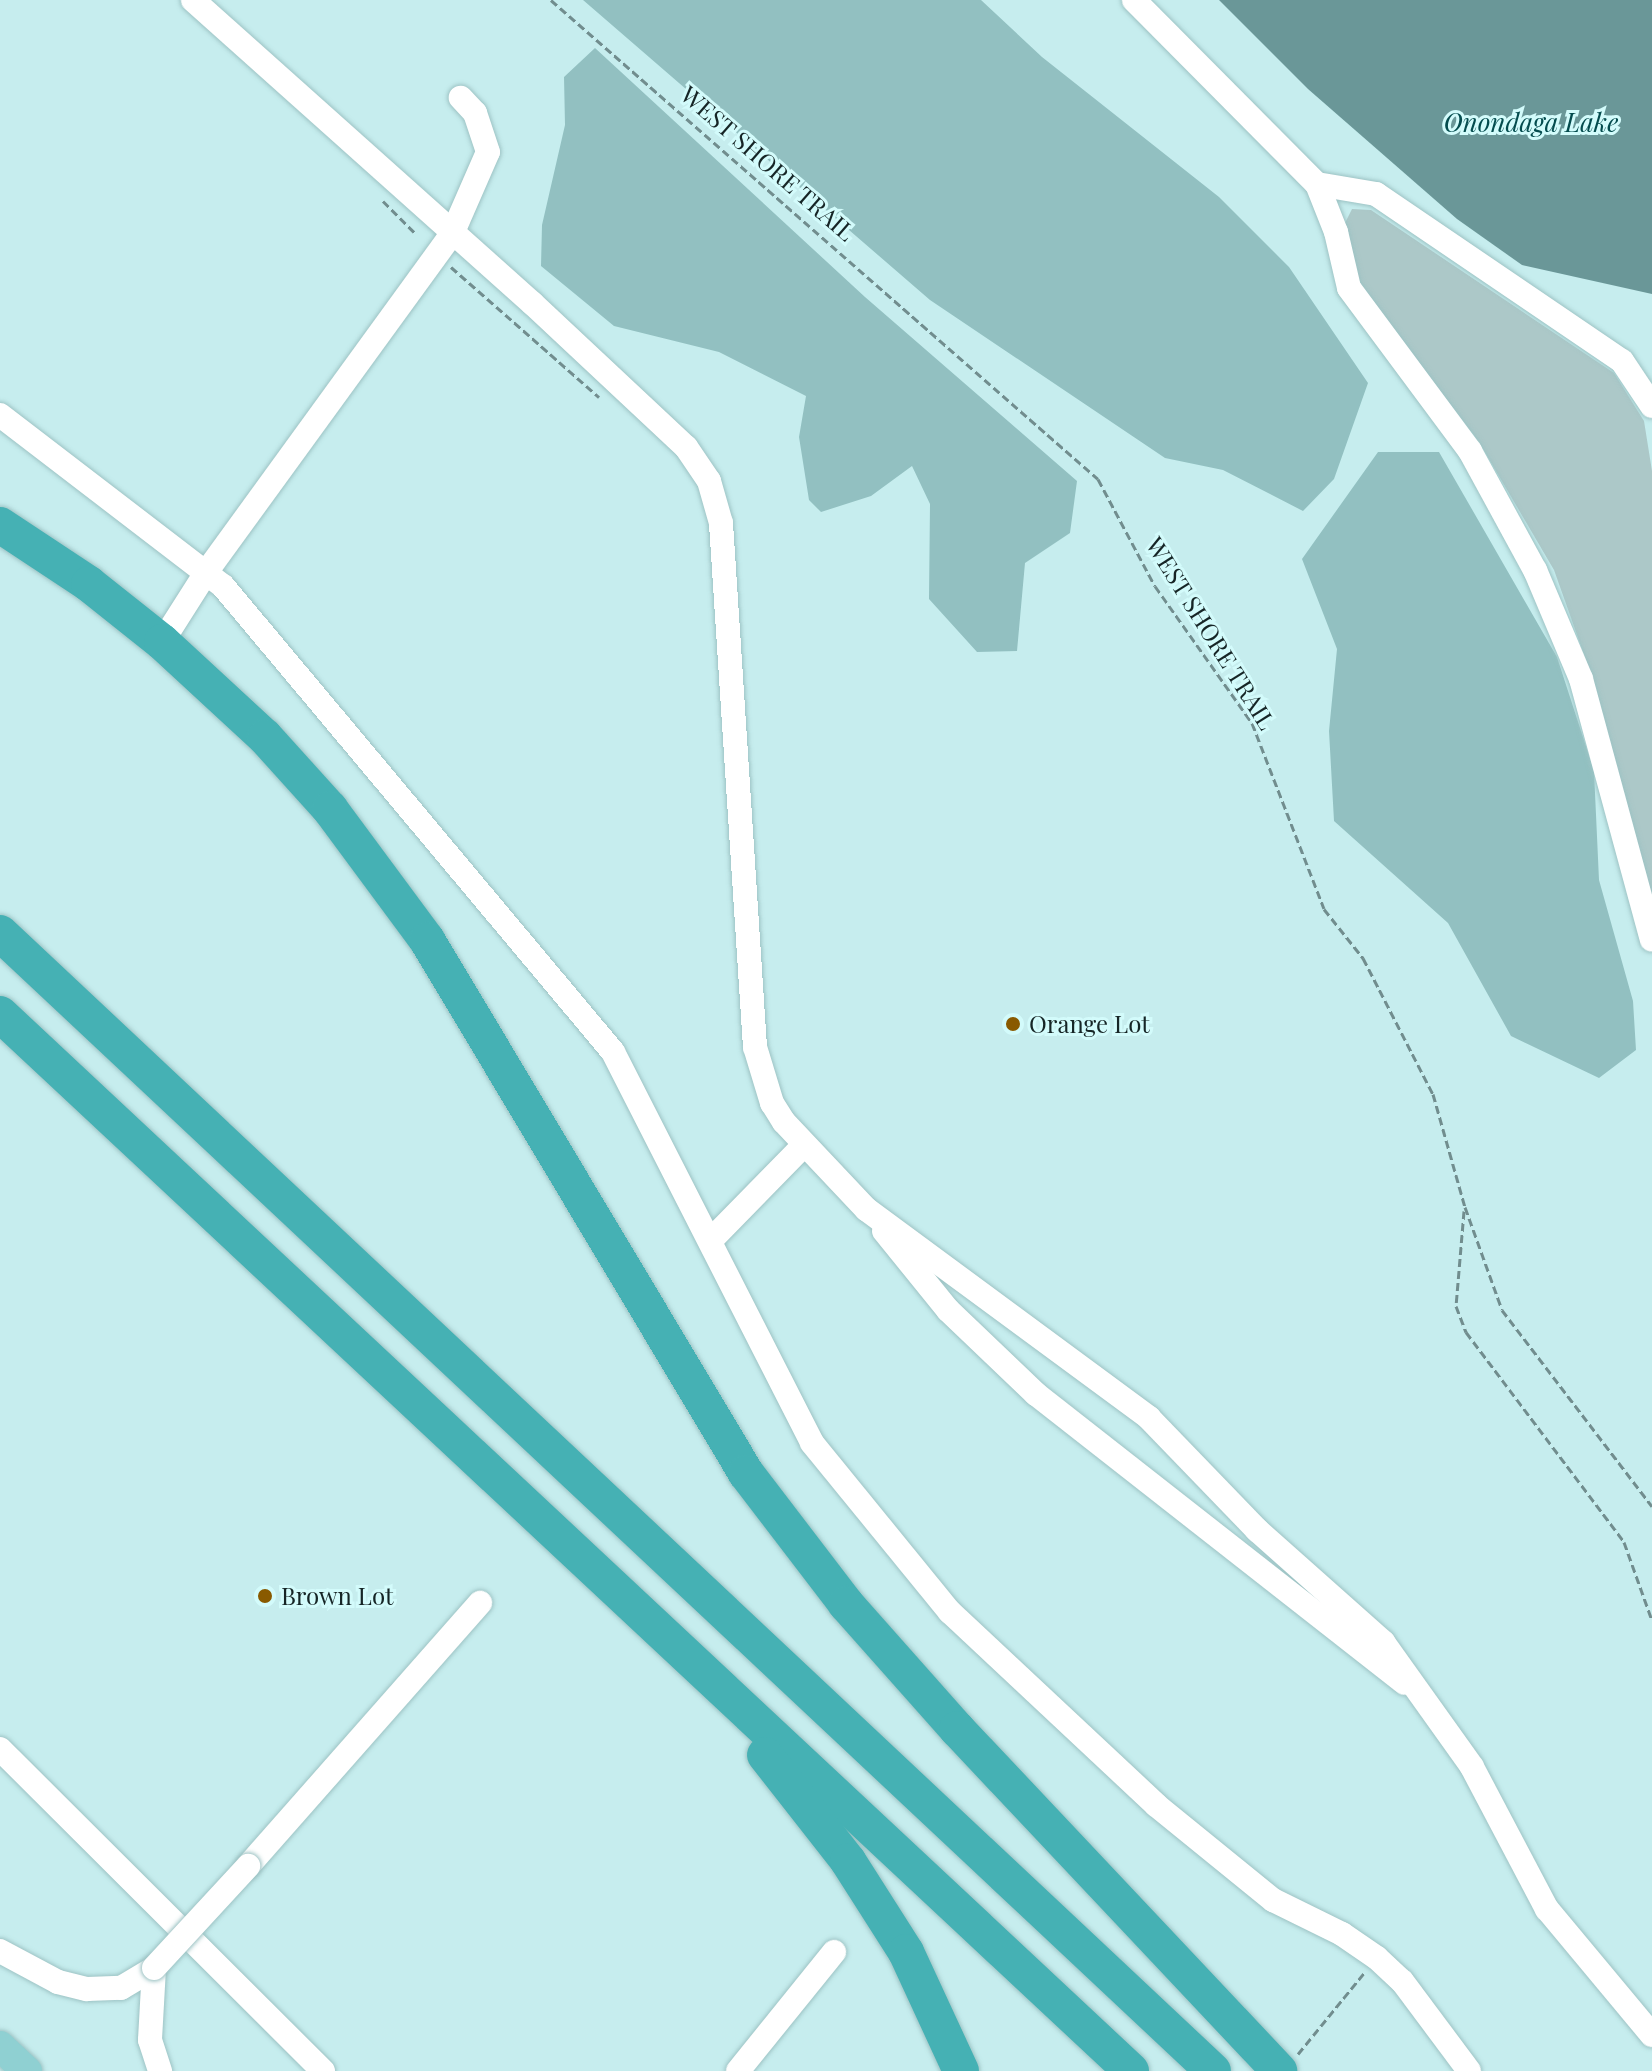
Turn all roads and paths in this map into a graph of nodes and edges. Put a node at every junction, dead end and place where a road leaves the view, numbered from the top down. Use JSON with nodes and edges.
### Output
{"nodes":[{"id":1,"x":193,"y":0,"type":"edge"},
{"id":2,"x":551,"y":0,"type":"edge"},
{"id":3,"x":1134,"y":0,"type":"edge"},
{"id":4,"x":461,"y":98,"type":"dead end"},
{"id":5,"x":1317,"y":184,"type":"junction"},
{"id":6,"x":453,"y":232,"type":"junction"},
{"id":7,"x":449,"y":264,"type":"dead end"},
{"id":8,"x":600,"y":397,"type":"dead end"},
{"id":9,"x":1652,"y":406,"type":"edge"},
{"id":10,"x":0,"y":415,"type":"edge"},
{"id":11,"x":0,"y":525,"type":"edge"},
{"id":12,"x":207,"y":571,"type":"junction"},
{"id":13,"x":162,"y":642,"type":"junction"},
{"id":14,"x":0,"y":933,"type":"edge"},
{"id":15,"x":1652,"y":940,"type":"edge"},
{"id":16,"x":0,"y":1014,"type":"edge"},
{"id":17,"x":803,"y":1146,"type":"junction"},
{"id":18,"x":1465,"y":1207,"type":"junction"},
{"id":19,"x":866,"y":1209,"type":"junction"},
{"id":20,"x":711,"y":1240,"type":"junction"},
{"id":21,"x":1652,"y":1506,"type":"edge"},
{"id":22,"x":480,"y":1603,"type":"dead end"},
{"id":23,"x":1652,"y":1620,"type":"edge"},
{"id":24,"x":685,"y":1658,"type":"junction"},
{"id":25,"x":1419,"y":1693,"type":"junction"},
{"id":26,"x":3,"y":1755,"type":"edge"},
{"id":27,"x":0,"y":1951,"type":"edge"},
{"id":28,"x":834,"y":1952,"type":"dead end"},
{"id":29,"x":154,"y":1968,"type":"junction"},
{"id":30,"x":1344,"y":1997,"type":"dead end"},
{"id":31,"x":1652,"y":2035,"type":"edge"},
{"id":32,"x":0,"y":2046,"type":"edge"},
{"id":33,"x":1284,"y":2067,"type":"edge"},
{"id":34,"x":27,"y":2071,"type":"edge"},
{"id":35,"x":160,"y":2071,"type":"edge"},
{"id":36,"x":323,"y":2071,"type":"edge"},
{"id":37,"x":738,"y":2071,"type":"edge"},
{"id":38,"x":961,"y":2071,"type":"edge"},
{"id":39,"x":1131,"y":2071,"type":"edge"},
{"id":40,"x":1213,"y":2071,"type":"edge"},
{"id":41,"x":1469,"y":2071,"type":"edge"}],
"edges":[{"from":1,"to":6,"type":"lane"},
{"from":2,"to":18,"type":"path","name":"WEST SHORE TRAIL"},
{"from":3,"to":5,"type":"lane"},
{"from":4,"to":6,"type":"lane"},
{"from":5,"to":9,"type":"lane"},
{"from":5,"to":15,"type":"lane"},
{"from":6,"to":12,"type":"lane"},
{"from":6,"to":17,"type":"lane"},
{"from":7,"to":8,"type":"path"},
{"from":10,"to":12,"type":"lane"},
{"from":11,"to":13,"type":"highway"},
{"from":12,"to":13,"type":"lane"},
{"from":12,"to":20,"type":"lane"},
{"from":13,"to":33,"type":"highway"},
{"from":14,"to":40,"type":"highway"},
{"from":16,"to":24,"type":"highway"},
{"from":17,"to":19,"type":"lane"},
{"from":17,"to":20,"type":"lane"},
{"from":18,"to":21,"type":"path","name":"WEST SHORE TRAIL"},
{"from":18,"to":23,"type":"path","name":"WEST SHORE TRAIL"},
{"from":19,"to":25,"type":"lane"},
{"from":19,"to":25,"type":"lane"},
{"from":20,"to":41,"type":"lane"},
{"from":22,"to":29,"type":"lane","bridge":true},
{"from":24,"to":38,"type":"highway"},
{"from":24,"to":39,"type":"highway"},
{"from":25,"to":31,"type":"lane"},
{"from":26,"to":36,"type":"lane"},
{"from":27,"to":29,"type":"lane"},
{"from":28,"to":37,"type":"lane"},
{"from":29,"to":35,"type":"lane"},
{"from":30,"to":33,"type":"path"},
{"from":32,"to":34,"type":"main road"}]}
